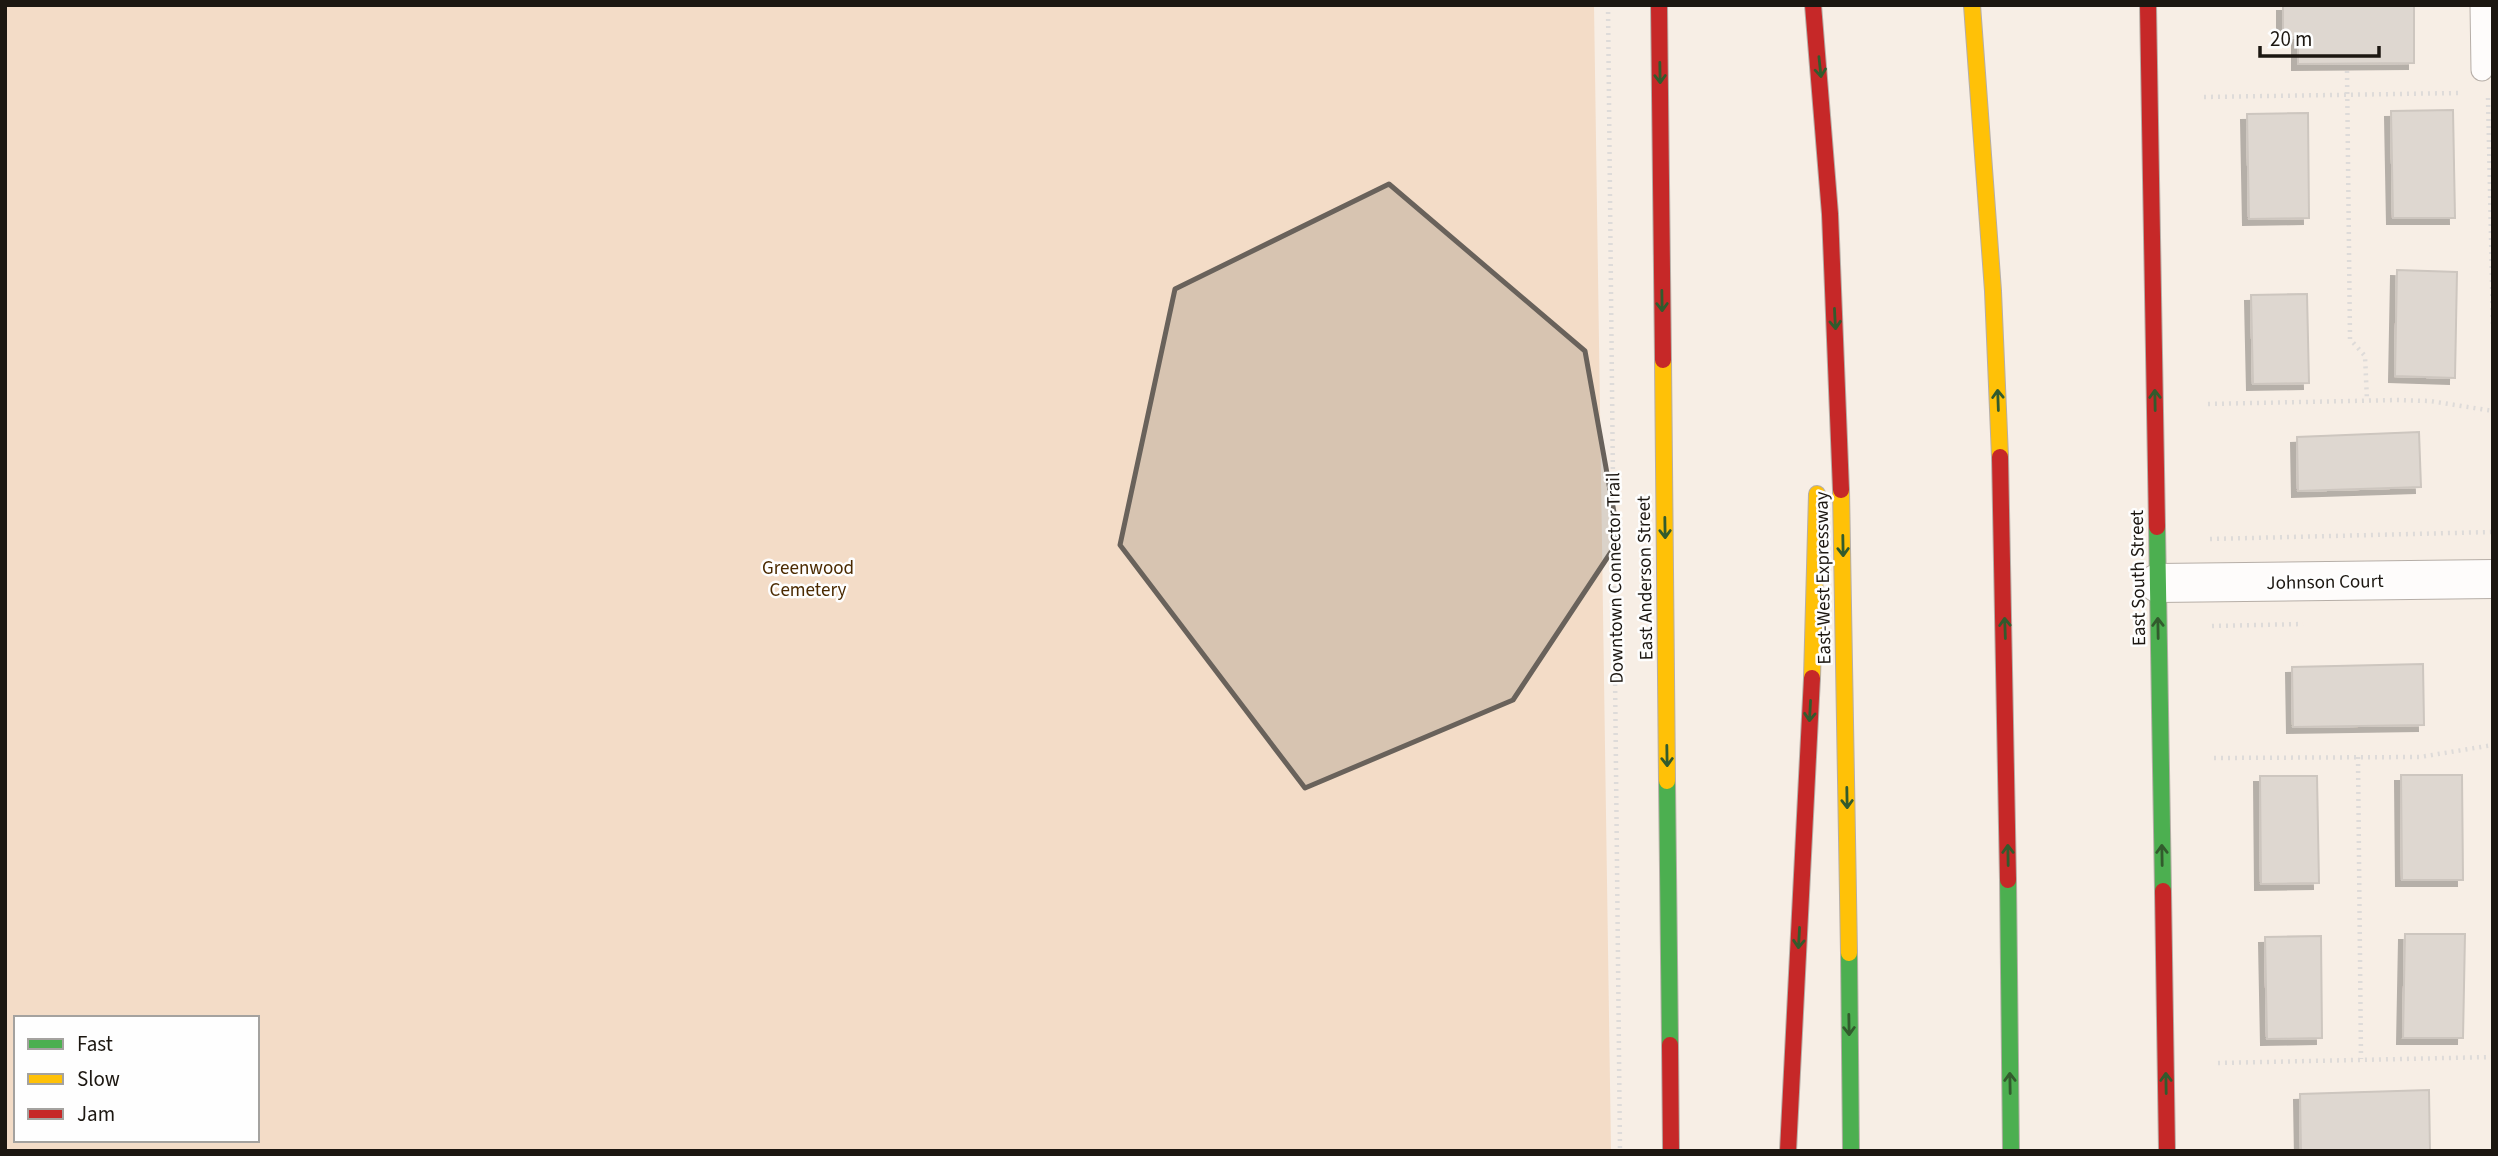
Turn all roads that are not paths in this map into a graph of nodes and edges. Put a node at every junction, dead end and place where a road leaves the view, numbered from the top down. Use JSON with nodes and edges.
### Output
{"nodes":[{"id":1,"x":1659,"y":5,"type":"edge"},
{"id":2,"x":1813,"y":5,"type":"edge"},
{"id":3,"x":1972,"y":5,"type":"edge"},
{"id":4,"x":2148,"y":5,"type":"edge"},
{"id":5,"x":2482,"y":5,"type":"edge"},
{"id":6,"x":2482,"y":70,"type":"dead end"},
{"id":7,"x":1826,"y":128,"type":"junction"},
{"id":8,"x":1820,"y":375,"type":"dead end"},
{"id":9,"x":1818,"y":471,"type":"dead end"},
{"id":10,"x":2493,"y":579,"type":"edge"},
{"id":11,"x":2158,"y":583,"type":"junction"},
{"id":12,"x":1671,"y":1151,"type":"edge"},
{"id":13,"x":1788,"y":1151,"type":"edge"},
{"id":14,"x":1851,"y":1151,"type":"edge"},
{"id":15,"x":2011,"y":1151,"type":"edge"},
{"id":16,"x":2167,"y":1151,"type":"edge"}],
"edges":[{"from":1,"to":12,"type":"main road","name":"East Anderson Street","one_way":true},
{"from":2,"to":7,"type":"main road","name":"East-West Expressway","one_way":true},
{"from":15,"to":3,"type":"main road","one_way":true},
{"from":11,"to":4,"type":"main road","name":"East South Street","one_way":true},
{"from":5,"to":6,"type":"lane"},
{"from":7,"to":8,"type":"main road"},
{"from":7,"to":14,"type":"main road","name":"East-West Expressway","one_way":true},
{"from":9,"to":13,"type":"main road","one_way":true},
{"from":10,"to":11,"type":"street","name":"Johnson Court"},
{"from":16,"to":11,"type":"main road","name":"East South Street","one_way":true}]}
